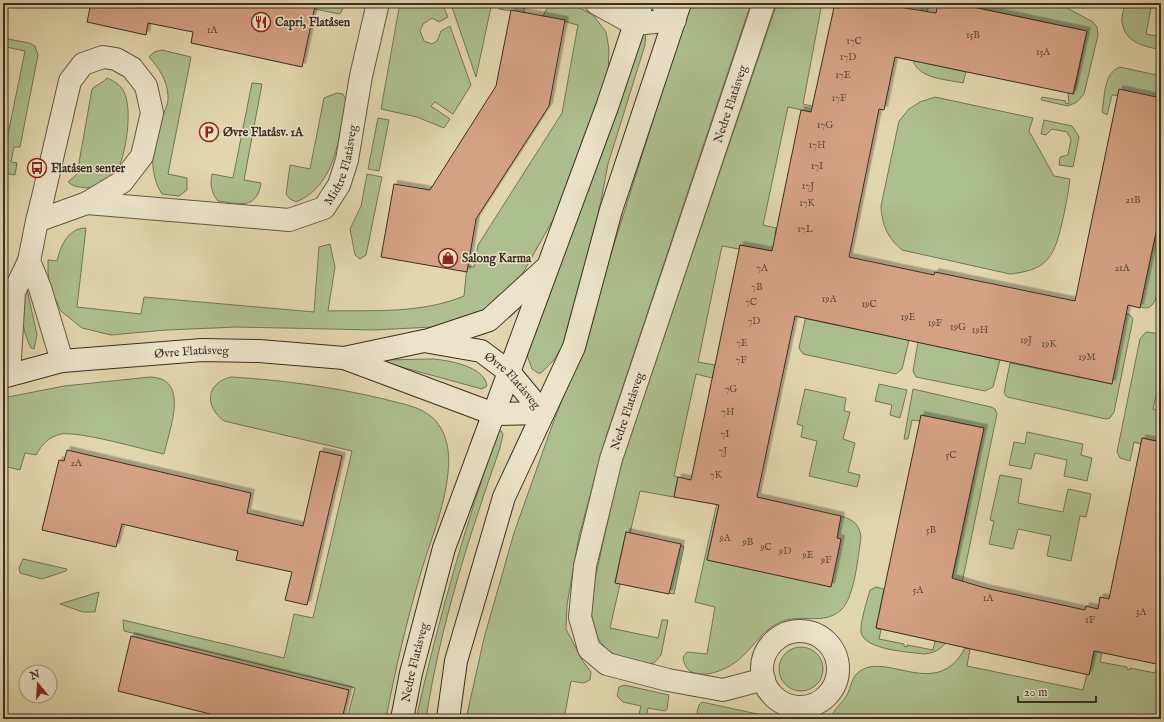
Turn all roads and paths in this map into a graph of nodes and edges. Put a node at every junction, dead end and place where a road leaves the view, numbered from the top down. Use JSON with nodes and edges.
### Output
{"nodes":[{"id":1,"x":378,"y":3,"type":"edge"},
{"id":2,"x":596,"y":3,"type":"edge"},
{"id":3,"x":642,"y":3,"type":"edge"},
{"id":4,"x":764,"y":3,"type":"edge"},
{"id":5,"x":672,"y":9,"type":"edge"},
{"id":6,"x":634,"y":24,"type":"junction"},
{"id":7,"x":87,"y":203,"type":"junction"},
{"id":8,"x":37,"y":221,"type":"junction"},
{"id":9,"x":29,"y":261,"type":"junction"},
{"id":10,"x":548,"y":267,"type":"junction"},
{"id":11,"x":424,"y":342,"type":"junction"},
{"id":12,"x":344,"y":358,"type":"junction"},
{"id":13,"x":62,"y":361,"type":"junction"},
{"id":14,"x":509,"y":372,"type":"junction"},
{"id":15,"x":6,"y":376,"type":"edge"},
{"id":16,"x":543,"y":413,"type":"junction"},
{"id":17,"x":494,"y":414,"type":"junction"},
{"id":18,"x":764,"y":679,"type":"dead end"},
{"id":19,"x":402,"y":719,"type":"edge"},
{"id":20,"x":448,"y":719,"type":"edge"}],
"edges":[{"from":1,"to":7,"type":"street","name":"Midtre Flatåsveg"},
{"from":2,"to":6,"type":"street"},
{"from":3,"to":6,"type":"street","name":"Nedre Flatåsveg"},
{"from":4,"to":18,"type":"street","name":"Nedre Flatåsveg"},
{"from":5,"to":6,"type":"street"},
{"from":5,"to":16,"type":"street"},
{"from":6,"to":10,"type":"street","name":"Nedre Flatåsveg"},
{"from":7,"to":8,"type":"street","name":"Øvre Flatåsveg"},
{"from":7,"to":8,"type":"street","name":"Øvre Flatåsveg"},
{"from":8,"to":9,"type":"street","name":"Øvre Flatåsveg"},
{"from":9,"to":13,"type":"street"},
{"from":9,"to":15,"type":"street","name":"Øvre Flatåsveg"},
{"from":10,"to":11,"type":"street","name":"Nedre Flatåsveg"},
{"from":10,"to":14,"type":"street","name":"Nedre Flatåsveg"},
{"from":11,"to":12,"type":"street","name":"Øvre Flatåsveg"},
{"from":11,"to":14,"type":"street","name":"Øvre Flatåsveg"},
{"from":12,"to":13,"type":"street","name":"Øvre Flatåsveg"},
{"from":12,"to":17,"type":"street","name":"Øvre Flatåsveg"},
{"from":13,"to":15,"type":"street","name":"Øvre Flatåsveg"},
{"from":14,"to":16,"type":"street","name":"Øvre Flatåsveg"},
{"from":14,"to":17,"type":"street","name":"Nedre Flatåsveg"},
{"from":16,"to":17,"type":"street","name":"Øvre Flatåsveg"},
{"from":16,"to":20,"type":"street"},
{"from":17,"to":19,"type":"street","name":"Nedre Flatåsveg"}]}
